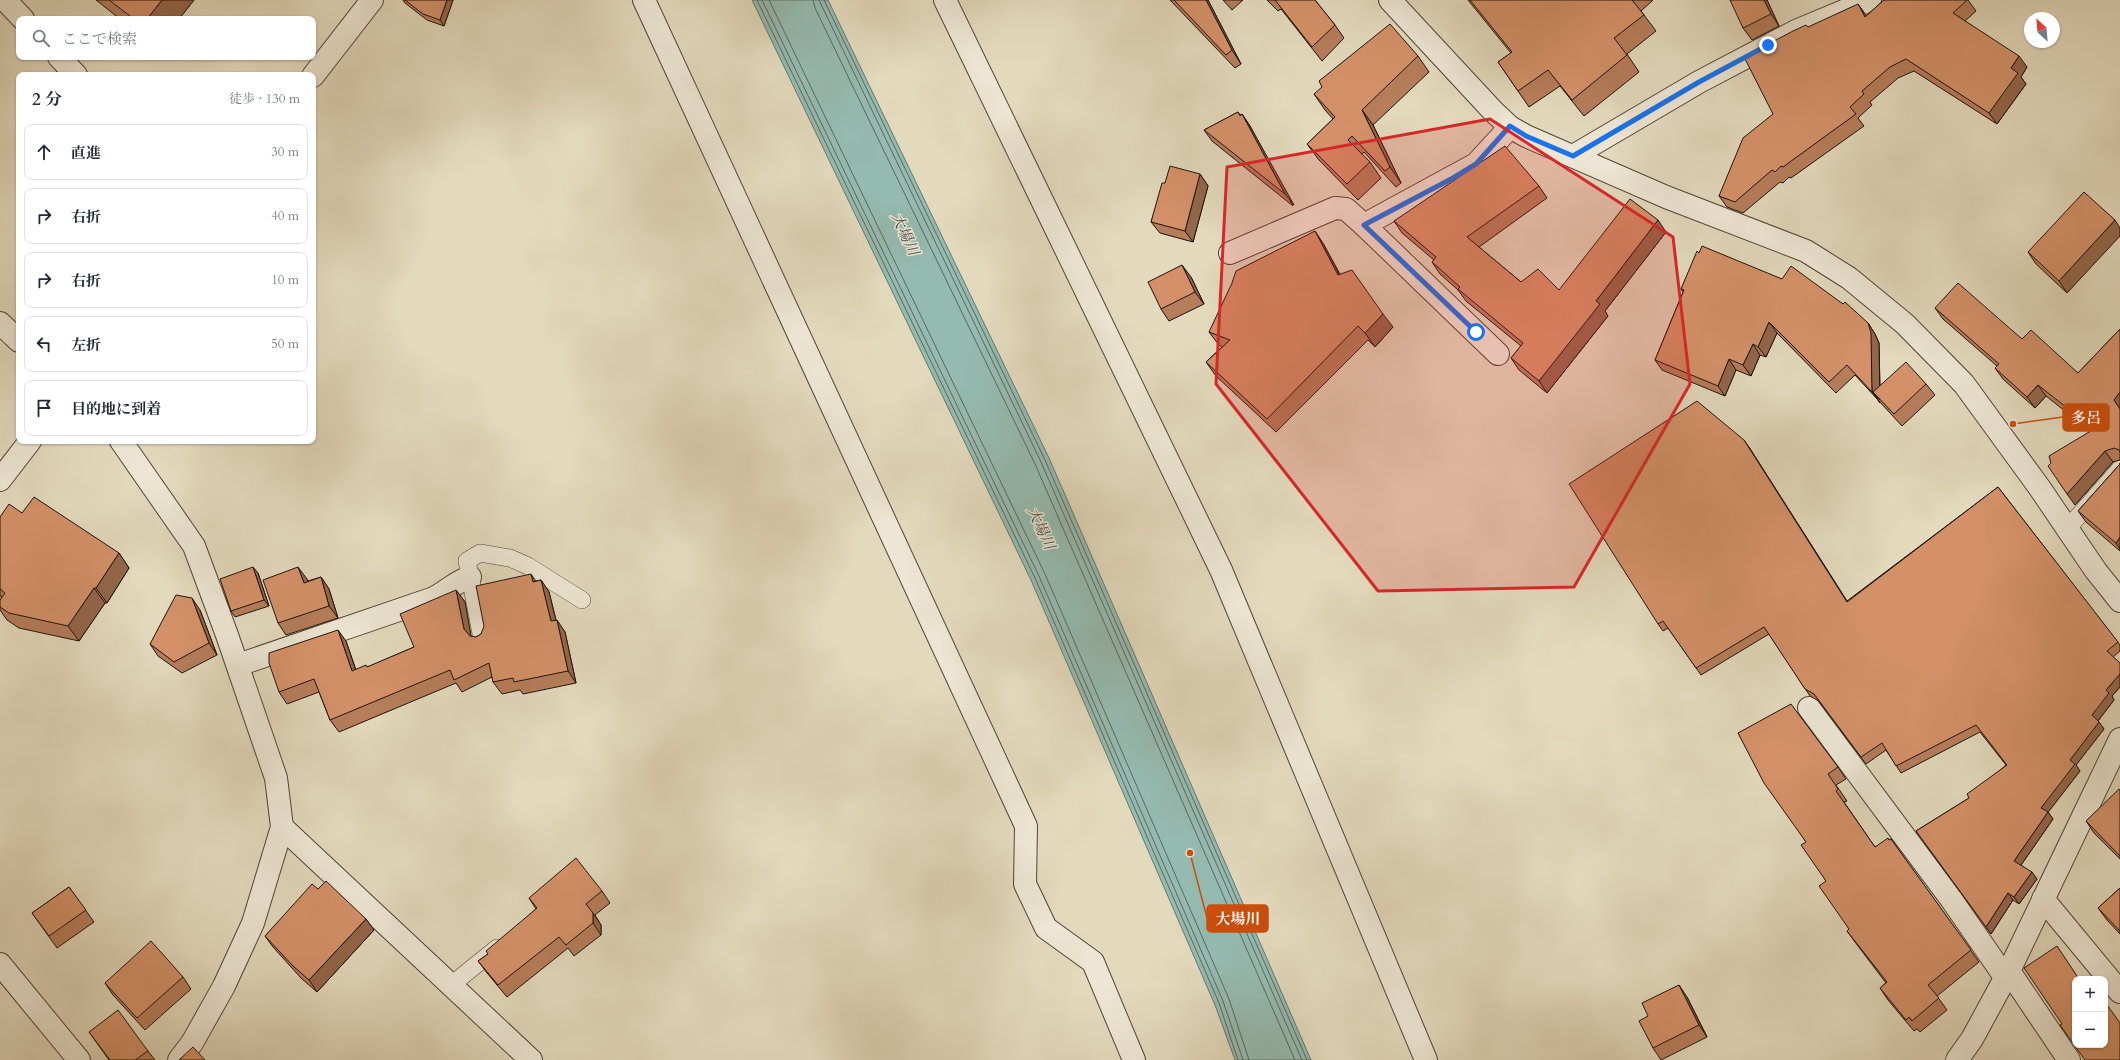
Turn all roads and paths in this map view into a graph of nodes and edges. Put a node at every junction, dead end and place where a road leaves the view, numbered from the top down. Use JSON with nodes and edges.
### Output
{"nodes":[{"id":1,"x":5,"y":0,"type":"edge"},
{"id":2,"x":372,"y":0,"type":"edge"},
{"id":3,"x":644,"y":0,"type":"edge"},
{"id":4,"x":945,"y":0,"type":"edge"},
{"id":5,"x":1390,"y":0,"type":"edge"},
{"id":6,"x":1870,"y":0,"type":"edge"},
{"id":7,"x":20,"y":16,"type":"edge"},
{"id":8,"x":62,"y":60,"type":"edge"},
{"id":9,"x":73,"y":72,"type":"edge"},
{"id":10,"x":316,"y":72,"type":"edge"},
{"id":11,"x":1510,"y":126,"type":"junction"},
{"id":12,"x":1573,"y":156,"type":"junction"},
{"id":13,"x":1364,"y":225,"type":"junction"},
{"id":14,"x":1230,"y":253,"type":"dead end"},
{"id":15,"x":0,"y":322,"type":"edge"},
{"id":16,"x":16,"y":338,"type":"edge"},
{"id":17,"x":1498,"y":354,"type":"dead end"},
{"id":18,"x":28,"y":444,"type":"edge"},
{"id":19,"x":123,"y":444,"type":"edge"},
{"id":20,"x":2120,"y":469,"type":"edge"},
{"id":21,"x":0,"y":480,"type":"edge"},
{"id":22,"x":2067,"y":529,"type":"junction"},
{"id":23,"x":470,"y":577,"type":"junction"},
{"id":24,"x":582,"y":600,"type":"dead end"},
{"id":25,"x":2120,"y":601,"type":"edge"},
{"id":26,"x":482,"y":639,"type":"edge"},
{"id":27,"x":238,"y":665,"type":"junction"},
{"id":28,"x":1809,"y":708,"type":"dead end"},
{"id":29,"x":2120,"y":739,"type":"edge"},
{"id":30,"x":282,"y":827,"type":"junction"},
{"id":31,"x":2043,"y":899,"type":"junction"},
{"id":32,"x":510,"y":938,"type":"edge"},
{"id":33,"x":0,"y":964,"type":"edge"},
{"id":34,"x":2007,"y":974,"type":"junction"},
{"id":35,"x":450,"y":986,"type":"junction"},
{"id":36,"x":2120,"y":992,"type":"edge"},
{"id":37,"x":79,"y":1060,"type":"edge"},
{"id":38,"x":179,"y":1060,"type":"edge"},
{"id":39,"x":531,"y":1060,"type":"edge"},
{"id":40,"x":1134,"y":1060,"type":"edge"},
{"id":41,"x":1426,"y":1060,"type":"edge"},
{"id":42,"x":1957,"y":1060,"type":"edge"},
{"id":43,"x":2069,"y":1060,"type":"edge"}],
"edges":[{"from":1,"to":7,"type":"street"},
{"from":2,"to":10,"type":"street"},
{"from":3,"to":40,"type":"street"},
{"from":4,"to":41,"type":"street"},
{"from":5,"to":11,"type":"street"},
{"from":6,"to":12,"type":"street"},
{"from":8,"to":9,"type":"street"},
{"from":11,"to":12,"type":"street"},
{"from":11,"to":13,"type":"street"},
{"from":12,"to":22,"type":"street"},
{"from":13,"to":14,"type":"street"},
{"from":13,"to":17,"type":"street"},
{"from":15,"to":16,"type":"street"},
{"from":18,"to":21,"type":"street"},
{"from":19,"to":27,"type":"street"},
{"from":20,"to":22,"type":"lane"},
{"from":22,"to":25,"type":"street"},
{"from":23,"to":24,"type":"lane"},
{"from":23,"to":26,"type":"lane"},
{"from":23,"to":27,"type":"street"},
{"from":27,"to":30,"type":"street"},
{"from":28,"to":34,"type":"street"},
{"from":29,"to":31,"type":"street"},
{"from":30,"to":35,"type":"street"},
{"from":30,"to":38,"type":"street"},
{"from":31,"to":34,"type":"street"},
{"from":31,"to":36,"type":"street"},
{"from":32,"to":35,"type":"lane"},
{"from":33,"to":37,"type":"street"},
{"from":34,"to":42,"type":"street"},
{"from":34,"to":43,"type":"street"},
{"from":35,"to":39,"type":"street"}]}
